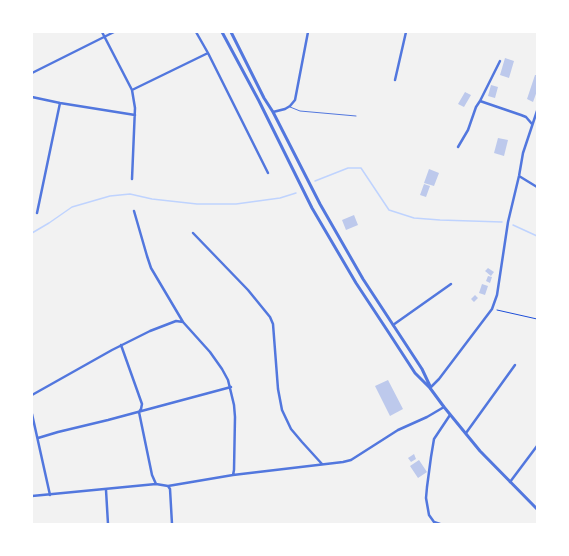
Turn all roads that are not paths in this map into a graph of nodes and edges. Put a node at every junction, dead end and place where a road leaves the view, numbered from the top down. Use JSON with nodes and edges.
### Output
{"nodes":[{"id":1,"x":102,"y":32,"type":"edge"},
{"id":2,"x":114,"y":32,"type":"edge"},
{"id":3,"x":196,"y":32,"type":"edge"},
{"id":4,"x":222,"y":32,"type":"edge"},
{"id":5,"x":231,"y":32,"type":"edge"},
{"id":6,"x":308,"y":32,"type":"edge"},
{"id":7,"x":406,"y":32,"type":"edge"},
{"id":8,"x":105,"y":37,"type":"junction"},
{"id":9,"x":208,"y":52,"type":"junction"},
{"id":10,"x":500,"y":61,"type":"dead end"},
{"id":11,"x":32,"y":73,"type":"edge"},
{"id":12,"x":395,"y":80,"type":"dead end"},
{"id":13,"x":132,"y":90,"type":"junction"},
{"id":14,"x":32,"y":97,"type":"edge"},
{"id":15,"x":480,"y":101,"type":"junction"},
{"id":16,"x":60,"y":103,"type":"junction"},
{"id":17,"x":290,"y":106,"type":"junction"},
{"id":18,"x":537,"y":111,"type":"edge"},
{"id":19,"x":273,"y":112,"type":"junction"},
{"id":20,"x":134,"y":115,"type":"junction"},
{"id":21,"x":356,"y":116,"type":"dead end"},
{"id":22,"x":532,"y":124,"type":"junction"},
{"id":23,"x":458,"y":147,"type":"dead end"},
{"id":24,"x":268,"y":173,"type":"dead end"},
{"id":25,"x":519,"y":176,"type":"junction"},
{"id":26,"x":132,"y":179,"type":"dead end"},
{"id":27,"x":537,"y":187,"type":"edge"},
{"id":28,"x":134,"y":212,"type":"dead end"},
{"id":29,"x":38,"y":213,"type":"dead end"},
{"id":30,"x":193,"y":233,"type":"dead end"},
{"id":31,"x":451,"y":284,"type":"dead end"},
{"id":32,"x":183,"y":322,"type":"junction"},
{"id":33,"x":394,"y":324,"type":"junction"},
{"id":34,"x":121,"y":345,"type":"junction"},
{"id":35,"x":515,"y":365,"type":"dead end"},
{"id":36,"x":230,"y":387,"type":"junction"},
{"id":37,"x":430,"y":388,"type":"junction"},
{"id":38,"x":32,"y":395,"type":"edge"},
{"id":39,"x":444,"y":407,"type":"junction"},
{"id":40,"x":139,"y":412,"type":"junction"},
{"id":41,"x":32,"y":414,"type":"edge"},
{"id":42,"x":451,"y":414,"type":"junction"},
{"id":43,"x":466,"y":433,"type":"junction"},
{"id":44,"x":38,"y":438,"type":"junction"},
{"id":45,"x":537,"y":446,"type":"edge"},
{"id":46,"x":322,"y":464,"type":"junction"},
{"id":47,"x":234,"y":475,"type":"junction"},
{"id":48,"x":510,"y":482,"type":"junction"},
{"id":49,"x":156,"y":484,"type":"junction"},
{"id":50,"x":168,"y":486,"type":"junction"},
{"id":51,"x":106,"y":490,"type":"junction"},
{"id":52,"x":50,"y":495,"type":"junction"},
{"id":53,"x":32,"y":496,"type":"edge"},
{"id":54,"x":537,"y":509,"type":"edge"},
{"id":55,"x":108,"y":524,"type":"edge"},
{"id":56,"x":172,"y":524,"type":"edge"},
{"id":57,"x":440,"y":524,"type":"edge"}],
"edges":[{"from":1,"to":8,"type":"street"},
{"from":2,"to":8,"type":"street"},
{"from":3,"to":9,"type":"street"},
{"from":4,"to":37,"type":"street"},
{"from":5,"to":19,"type":"street"},
{"from":6,"to":17,"type":"street"},
{"from":7,"to":12,"type":"street"},
{"from":8,"to":11,"type":"street"},
{"from":8,"to":13,"type":"street"},
{"from":9,"to":13,"type":"street"},
{"from":9,"to":24,"type":"street"},
{"from":10,"to":15,"type":"street"},
{"from":13,"to":20,"type":"street"},
{"from":14,"to":16,"type":"street"},
{"from":15,"to":22,"type":"street"},
{"from":15,"to":23,"type":"street"},
{"from":16,"to":20,"type":"street"},
{"from":16,"to":29,"type":"street"},
{"from":17,"to":19,"type":"street"},
{"from":17,"to":21,"type":"lane"},
{"from":18,"to":22,"type":"street"},
{"from":19,"to":33,"type":"street"},
{"from":20,"to":26,"type":"street"},
{"from":22,"to":25,"type":"street"},
{"from":25,"to":27,"type":"street"},
{"from":25,"to":37,"type":"street"},
{"from":28,"to":32,"type":"street"},
{"from":30,"to":46,"type":"street"},
{"from":31,"to":33,"type":"street"},
{"from":32,"to":34,"type":"street"},
{"from":32,"to":36,"type":"street"},
{"from":33,"to":37,"type":"street"},
{"from":34,"to":38,"type":"street"},
{"from":34,"to":40,"type":"street"},
{"from":35,"to":43,"type":"street"},
{"from":36,"to":40,"type":"street"},
{"from":36,"to":47,"type":"street"},
{"from":37,"to":39,"type":"street"},
{"from":39,"to":42,"type":"street"},
{"from":39,"to":46,"type":"street"},
{"from":40,"to":44,"type":"street"},
{"from":40,"to":49,"type":"street"},
{"from":41,"to":44,"type":"street"},
{"from":42,"to":43,"type":"street"},
{"from":42,"to":57,"type":"street"},
{"from":43,"to":48,"type":"street"},
{"from":44,"to":52,"type":"street"},
{"from":45,"to":48,"type":"street"},
{"from":46,"to":47,"type":"street"},
{"from":47,"to":50,"type":"street"},
{"from":48,"to":54,"type":"street"},
{"from":49,"to":50,"type":"street"},
{"from":49,"to":51,"type":"street"},
{"from":50,"to":56,"type":"street"},
{"from":51,"to":52,"type":"street"},
{"from":51,"to":55,"type":"street"},
{"from":52,"to":53,"type":"street"}]}
